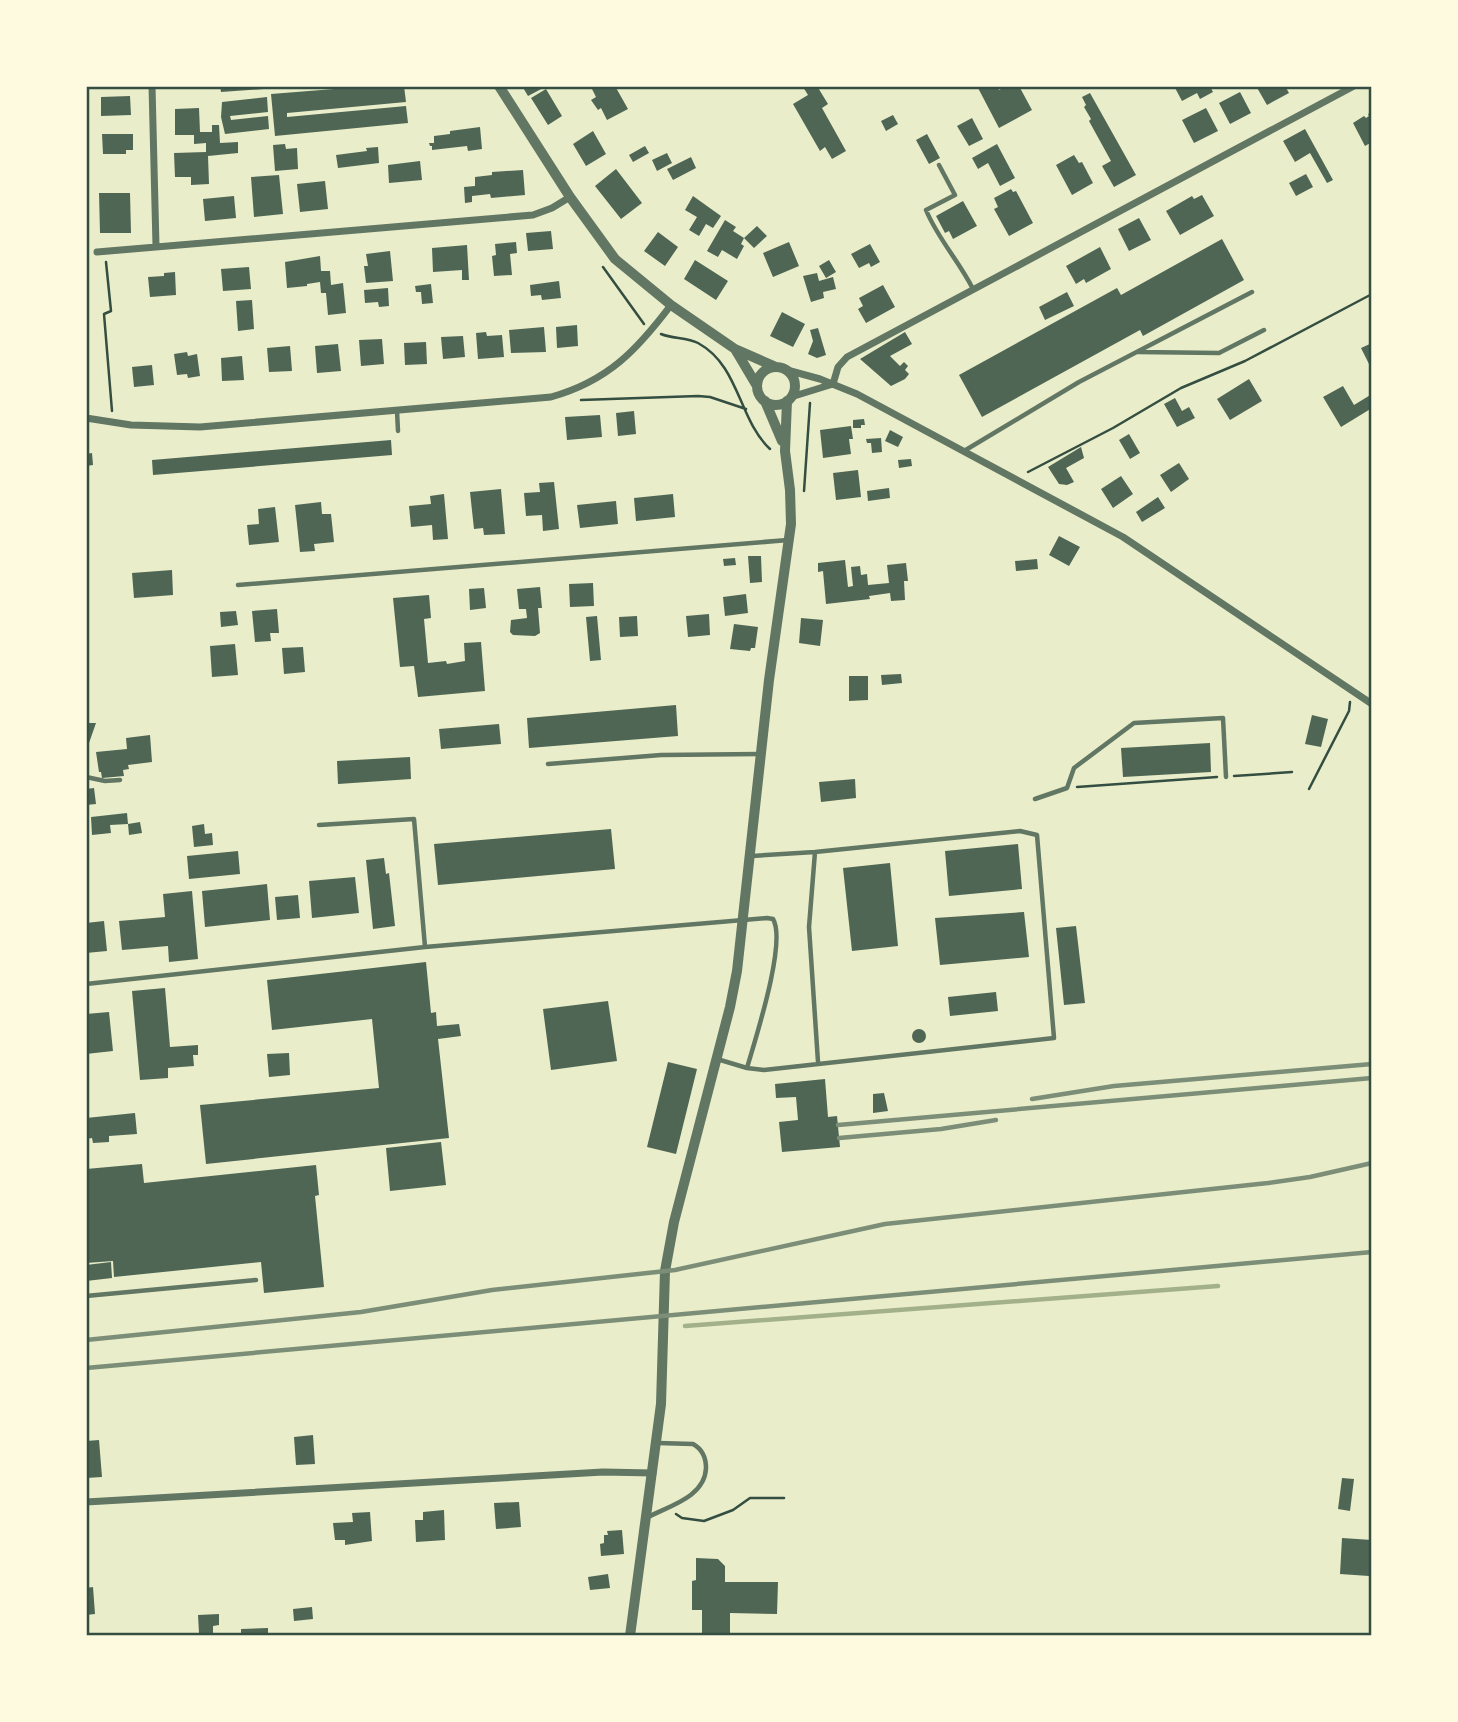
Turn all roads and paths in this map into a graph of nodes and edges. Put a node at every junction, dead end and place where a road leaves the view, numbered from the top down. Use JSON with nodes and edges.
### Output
{"nodes":[{"id":1,"x":152,"y":86,"type":"edge"},
{"id":2,"x":499,"y":86,"type":"edge"},
{"id":3,"x":1354,"y":86,"type":"edge"},
{"id":4,"x":939,"y":165,"type":"dead end"},
{"id":5,"x":569,"y":197,"type":"junction"},
{"id":6,"x":156,"y":246,"type":"junction"},
{"id":7,"x":101,"y":252,"type":"joint"},
{"id":8,"x":973,"y":289,"type":"junction"},
{"id":9,"x":1252,"y":292,"type":"dead end"},
{"id":10,"x":1372,"y":294,"type":"edge"},
{"id":11,"x":671,"y":305,"type":"junction"},
{"id":12,"x":1264,"y":330,"type":"dead end"},
{"id":13,"x":735,"y":349,"type":"junction"},
{"id":14,"x":1137,"y":352,"type":"junction"},
{"id":15,"x":781,"y":369,"type":"junction"},
{"id":16,"x":833,"y":384,"type":"junction"},
{"id":17,"x":757,"y":386,"type":"junction"},
{"id":18,"x":789,"y":399,"type":"junction"},
{"id":19,"x":574,"y":400,"type":"dead end"},
{"id":20,"x":814,"y":400,"type":"dead end"},
{"id":21,"x":765,"y":401,"type":"junction"},
{"id":22,"x":746,"y":409,"type":"dead end"},
{"id":23,"x":397,"y":411,"type":"junction"},
{"id":24,"x":112,"y":412,"type":"dead end"},
{"id":25,"x":86,"y":418,"type":"edge"},
{"id":26,"x":398,"y":431,"type":"dead end"},
{"id":27,"x":808,"y":448,"type":"dead end"},
{"id":28,"x":785,"y":451,"type":"junction"},
{"id":29,"x":964,"y":451,"type":"junction"},
{"id":30,"x":1015,"y":479,"type":"junction"},
{"id":31,"x":789,"y":540,"type":"junction"},
{"id":32,"x":238,"y":585,"type":"dead end"},
{"id":33,"x":1351,"y":692,"type":"junction"},
{"id":34,"x":1372,"y":704,"type":"edge"},
{"id":35,"x":761,"y":754,"type":"junction"},
{"id":36,"x":548,"y":764,"type":"dead end"},
{"id":37,"x":1292,"y":772,"type":"dead end"},
{"id":38,"x":86,"y":777,"type":"edge"},
{"id":39,"x":1226,"y":777,"type":"junction"},
{"id":40,"x":120,"y":780,"type":"dead end"},
{"id":41,"x":1067,"y":788,"type":"junction"},
{"id":42,"x":1309,"y":789,"type":"dead end"},
{"id":43,"x":1035,"y":799,"type":"dead end"},
{"id":44,"x":319,"y":825,"type":"dead end"},
{"id":45,"x":816,"y":852,"type":"junction"},
{"id":46,"x":750,"y":856,"type":"junction"},
{"id":47,"x":743,"y":918,"type":"junction"},
{"id":48,"x":425,"y":947,"type":"junction"},
{"id":49,"x":86,"y":984,"type":"edge"},
{"id":50,"x":716,"y":1059,"type":"junction"},
{"id":51,"x":818,"y":1062,"type":"junction"},
{"id":52,"x":747,"y":1069,"type":"junction"},
{"id":53,"x":256,"y":1280,"type":"dead end"},
{"id":54,"x":86,"y":1296,"type":"edge"},
{"id":55,"x":657,"y":1443,"type":"junction"},
{"id":56,"x":653,"y":1473,"type":"junction"},
{"id":57,"x":784,"y":1498,"type":"dead end"},
{"id":58,"x":86,"y":1502,"type":"edge"},
{"id":59,"x":668,"y":1508,"type":"junction"},
{"id":60,"x":647,"y":1518,"type":"junction"},
{"id":61,"x":630,"y":1636,"type":"edge"}],
"edges":[{"from":1,"to":6,"type":"street"},
{"from":2,"to":5,"type":"street"},
{"from":3,"to":8,"type":"street"},
{"from":4,"to":8,"type":"lane"},
{"from":5,"to":6,"type":"street"},
{"from":5,"to":11,"type":"street"},
{"from":6,"to":7,"type":"street"},
{"from":7,"to":24,"type":"path"},
{"from":8,"to":16,"type":"street"},
{"from":9,"to":14,"type":"lane"},
{"from":10,"to":30,"type":"path"},
{"from":11,"to":13,"type":"street"},
{"from":11,"to":23,"type":"street"},
{"from":12,"to":14,"type":"lane"},
{"from":13,"to":15,"type":"street"},
{"from":13,"to":17,"type":"street"},
{"from":14,"to":29,"type":"lane"},
{"from":15,"to":16,"type":"street"},
{"from":15,"to":17,"type":"street"},
{"from":15,"to":18,"type":"street"},
{"from":16,"to":18,"type":"street"},
{"from":16,"to":29,"type":"street"},
{"from":17,"to":21,"type":"street"},
{"from":18,"to":21,"type":"street"},
{"from":18,"to":28,"type":"street"},
{"from":19,"to":22,"type":"path"},
{"from":20,"to":27,"type":"path"},
{"from":21,"to":28,"type":"street"},
{"from":23,"to":25,"type":"street"},
{"from":23,"to":26,"type":"lane"},
{"from":28,"to":31,"type":"street"},
{"from":29,"to":30,"type":"street"},
{"from":30,"to":33,"type":"street"},
{"from":31,"to":32,"type":"lane"},
{"from":31,"to":35,"type":"street"},
{"from":33,"to":34,"type":"street"},
{"from":33,"to":42,"type":"path"},
{"from":35,"to":36,"type":"lane"},
{"from":35,"to":46,"type":"street"},
{"from":37,"to":39,"type":"path"},
{"from":38,"to":40,"type":"lane"},
{"from":39,"to":41,"type":"path"},
{"from":39,"to":41,"type":"lane"},
{"from":41,"to":43,"type":"lane"},
{"from":44,"to":48,"type":"lane"},
{"from":45,"to":46,"type":"lane"},
{"from":45,"to":51,"type":"lane"},
{"from":45,"to":51,"type":"lane"},
{"from":46,"to":47,"type":"street"},
{"from":47,"to":48,"type":"lane"},
{"from":47,"to":50,"type":"street"},
{"from":47,"to":52,"type":"lane"},
{"from":48,"to":49,"type":"lane"},
{"from":50,"to":52,"type":"lane"},
{"from":50,"to":55,"type":"street"},
{"from":51,"to":52,"type":"lane"},
{"from":53,"to":54,"type":"lane"},
{"from":55,"to":56,"type":"street"},
{"from":55,"to":59,"type":"lane"},
{"from":56,"to":58,"type":"street"},
{"from":56,"to":60,"type":"street"},
{"from":57,"to":59,"type":"path"},
{"from":59,"to":60,"type":"lane"},
{"from":60,"to":61,"type":"street"}]}
